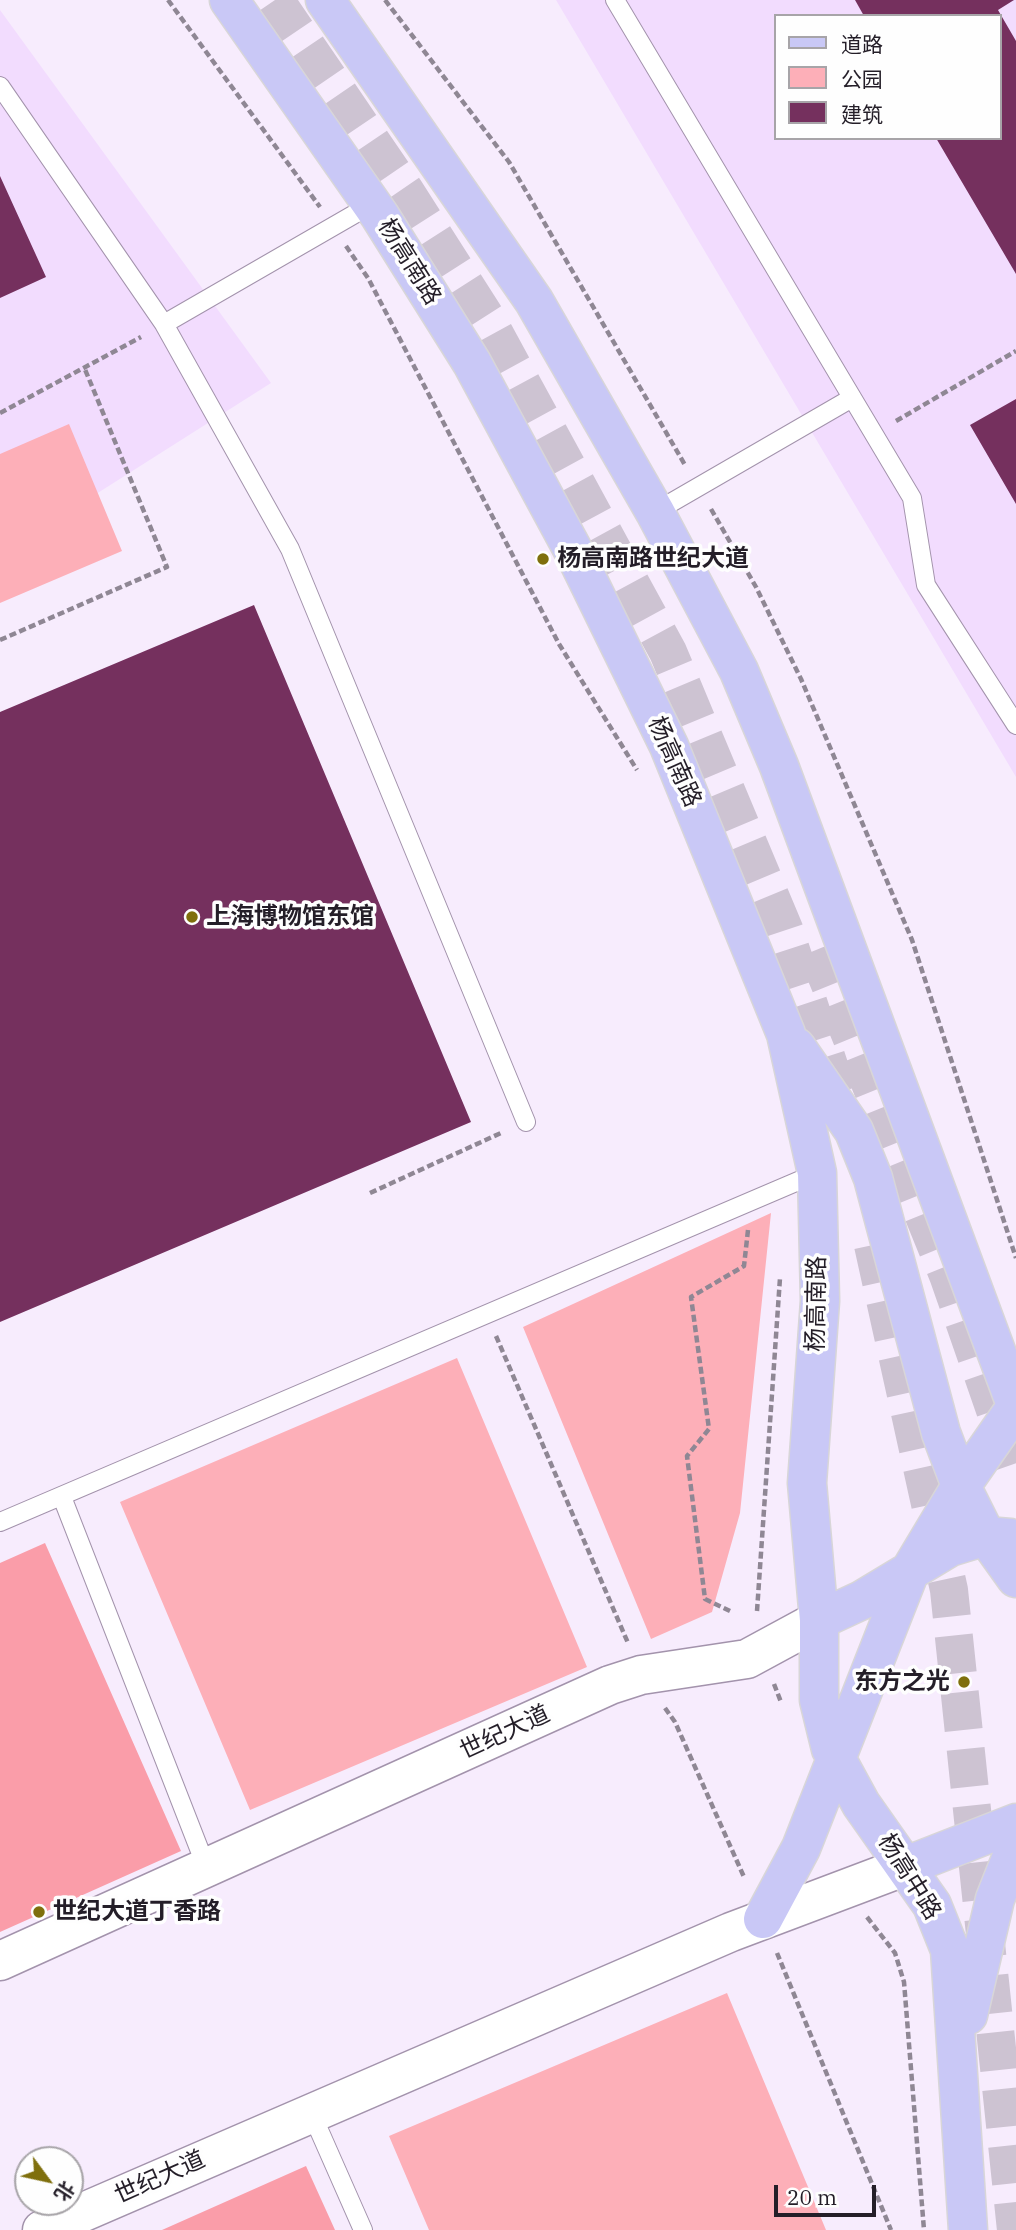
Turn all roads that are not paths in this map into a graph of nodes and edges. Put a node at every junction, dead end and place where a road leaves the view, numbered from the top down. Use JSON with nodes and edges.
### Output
{"nodes":[{"id":1,"x":229,"y":0,"type":"edge"},
{"id":2,"x":615,"y":0,"type":"edge"},
{"id":3,"x":332,"y":3,"type":"edge"},
{"id":4,"x":0,"y":86,"type":"edge"},
{"id":5,"x":372,"y":204,"type":"junction"},
{"id":6,"x":164,"y":324,"type":"junction"},
{"id":7,"x":852,"y":398,"type":"junction"},
{"id":8,"x":655,"y":512,"type":"junction"},
{"id":9,"x":1016,"y":725,"type":"edge"},
{"id":10,"x":786,"y":1034,"type":"junction"},
{"id":11,"x":526,"y":1122,"type":"road end"},
{"id":12,"x":817,"y":1173,"type":"junction"},
{"id":13,"x":1016,"y":1406,"type":"edge"},
{"id":14,"x":961,"y":1486,"type":"junction"},
{"id":15,"x":62,"y":1497,"type":"junction"},
{"id":16,"x":0,"y":1522,"type":"edge"},
{"id":17,"x":1001,"y":1537,"type":"edge"},
{"id":18,"x":910,"y":1571,"type":"junction"},
{"id":19,"x":1016,"y":1578,"type":"edge"},
{"id":20,"x":819,"y":1620,"type":"junction"},
{"id":21,"x":838,"y":1761,"type":"junction"},
{"id":22,"x":1016,"y":1823,"type":"edge"},
{"id":23,"x":1016,"y":1846,"type":"edge"},
{"id":24,"x":906,"y":1866,"type":"junction"},
{"id":25,"x":207,"y":1869,"type":"junction"},
{"id":26,"x":763,"y":1919,"type":"junction"},
{"id":27,"x":0,"y":1962,"type":"edge"},
{"id":28,"x":959,"y":2094,"type":"junction"},
{"id":29,"x":311,"y":2112,"type":"junction"},
{"id":30,"x":42,"y":2230,"type":"edge"},
{"id":31,"x":363,"y":2230,"type":"edge"},
{"id":32,"x":968,"y":2230,"type":"edge"}],
"edges":[{"from":1,"to":5,"type":"main road","name":"杨高南路"},
{"from":2,"to":7,"type":"lane"},
{"from":3,"to":8,"type":"main road"},
{"from":4,"to":6,"type":"lane"},
{"from":5,"to":6,"type":"lane"},
{"from":5,"to":10,"type":"main road","name":"杨高南路"},
{"from":6,"to":11,"type":"lane"},
{"from":7,"to":8,"type":"lane"},
{"from":7,"to":9,"type":"lane"},
{"from":8,"to":13,"type":"main road"},
{"from":10,"to":12,"type":"main road","name":"杨高南路"},
{"from":10,"to":14,"type":"main road"},
{"from":12,"to":15,"type":"lane"},
{"from":12,"to":20,"type":"main road","name":"杨高南路"},
{"from":13,"to":14,"type":"main road"},
{"from":14,"to":17,"type":"main road"},
{"from":14,"to":18,"type":"main road"},
{"from":15,"to":16,"type":"lane"},
{"from":15,"to":25,"type":"lane"},
{"from":17,"to":18,"type":"main road","name":"世纪大道"},
{"from":17,"to":19,"type":"main road"},
{"from":18,"to":20,"type":"main road","name":"世纪大道"},
{"from":18,"to":21,"type":"main road"},
{"from":20,"to":21,"type":"main road","name":"杨高中路"},
{"from":20,"to":25,"type":"street","name":"世纪大道"},
{"from":21,"to":24,"type":"main road","name":"杨高中路"},
{"from":21,"to":26,"type":"main road"},
{"from":22,"to":24,"type":"main road","name":"世纪大道"},
{"from":23,"to":28,"type":"main road"},
{"from":24,"to":26,"type":"street","name":"世纪大道"},
{"from":24,"to":28,"type":"main road","name":"杨高中路"},
{"from":25,"to":27,"type":"street","name":"世纪大道"},
{"from":26,"to":29,"type":"street","name":"世纪大道"},
{"from":28,"to":32,"type":"main road","name":"杨高中路"},
{"from":29,"to":30,"type":"street","name":"世纪大道"},
{"from":29,"to":31,"type":"lane"}]}
